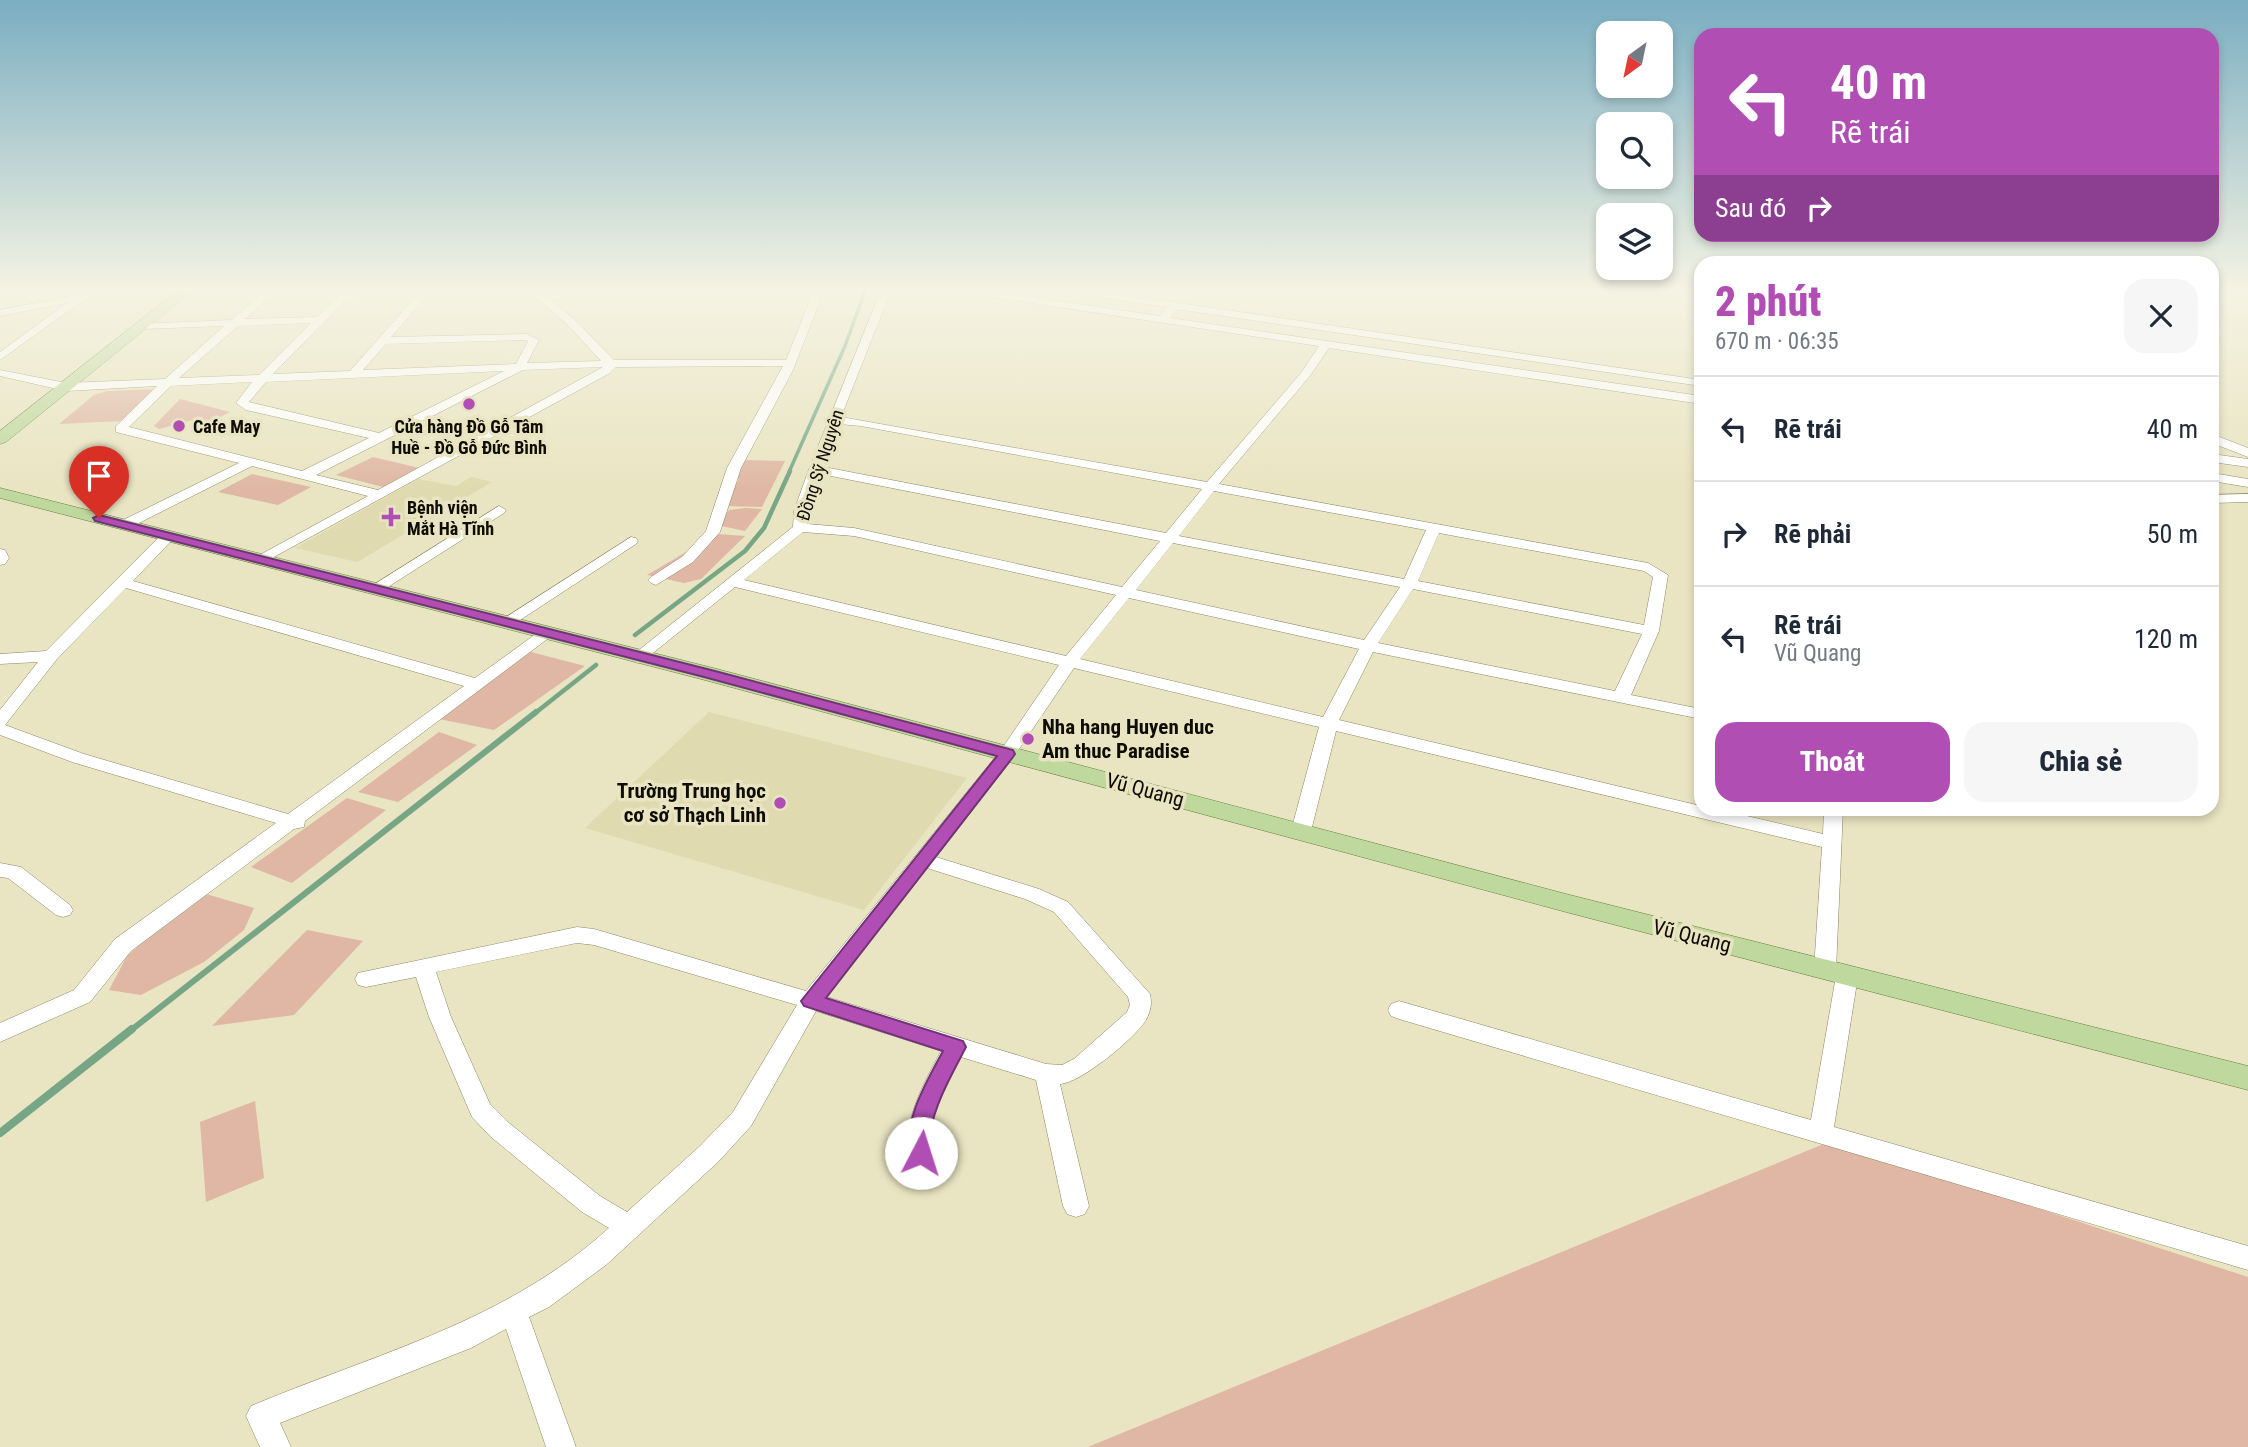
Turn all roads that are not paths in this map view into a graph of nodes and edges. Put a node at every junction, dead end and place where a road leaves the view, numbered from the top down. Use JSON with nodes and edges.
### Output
{"nodes":[{"id":1,"x":105,"y":356,"type":"edge"},
{"id":2,"x":198,"y":356,"type":"edge"},
{"id":3,"x":285,"y":356,"type":"edge"},
{"id":4,"x":370,"y":356,"type":"edge"},
{"id":5,"x":526,"y":356,"type":"edge"},
{"id":6,"x":603,"y":356,"type":"edge"},
{"id":7,"x":792,"y":356,"type":"edge"},
{"id":8,"x":860,"y":356,"type":"edge"},
{"id":9,"x":1319,"y":356,"type":"edge"},
{"id":10,"x":1404,"y":356,"type":"edge"},
{"id":11,"x":1496,"y":356,"type":"edge"},
{"id":12,"x":789,"y":363,"type":"junction"},
{"id":13,"x":612,"y":365,"type":"junction"},
{"id":14,"x":519,"y":368,"type":"junction"},
{"id":15,"x":0,"y":373,"type":"edge"},
{"id":16,"x":354,"y":374,"type":"junction"},
{"id":17,"x":262,"y":379,"type":"junction"},
{"id":18,"x":1694,"y":382,"type":"edge"},
{"id":19,"x":166,"y":384,"type":"junction"},
{"id":20,"x":66,"y":387,"type":"junction"},
{"id":21,"x":1694,"y":399,"type":"edge"},
{"id":22,"x":834,"y":421,"type":"junction"},
{"id":23,"x":4,"y":435,"type":"edge"},
{"id":24,"x":380,"y":437,"type":"junction"},
{"id":25,"x":2219,"y":441,"type":"edge"},
{"id":26,"x":2248,"y":453,"type":"edge"},
{"id":27,"x":2219,"y":459,"type":"edge"},
{"id":28,"x":249,"y":463,"type":"junction"},
{"id":29,"x":2248,"y":463,"type":"edge"},
{"id":30,"x":817,"y":469,"type":"junction"},
{"id":31,"x":303,"y":476,"type":"junction"},
{"id":32,"x":2219,"y":478,"type":"edge"},
{"id":33,"x":2248,"y":483,"type":"edge"},
{"id":34,"x":1212,"y":486,"type":"junction"},
{"id":35,"x":0,"y":493,"type":"edge"},
{"id":36,"x":380,"y":495,"type":"junction"},
{"id":37,"x":2248,"y":498,"type":"edge"},
{"id":38,"x":2219,"y":499,"type":"edge"},
{"id":39,"x":499,"y":510,"type":"dead end"},
{"id":40,"x":124,"y":525,"type":"junction"},
{"id":41,"x":1434,"y":527,"type":"junction"},
{"id":42,"x":800,"y":528,"type":"junction"},
{"id":43,"x":168,"y":536,"type":"junction"},
{"id":44,"x":1168,"y":540,"type":"junction"},
{"id":45,"x":631,"y":541,"type":"dead end"},
{"id":46,"x":0,"y":553,"type":"edge"},
{"id":47,"x":261,"y":560,"type":"junction"},
{"id":48,"x":0,"y":561,"type":"edge"},
{"id":49,"x":656,"y":580,"type":"dead end"},
{"id":50,"x":121,"y":582,"type":"junction"},
{"id":51,"x":732,"y":582,"type":"junction"},
{"id":52,"x":1410,"y":583,"type":"junction"},
{"id":53,"x":375,"y":589,"type":"junction"},
{"id":54,"x":1124,"y":593,"type":"junction"},
{"id":55,"x":505,"y":623,"type":"junction"},
{"id":56,"x":1651,"y":631,"type":"junction"},
{"id":57,"x":546,"y":634,"type":"junction"},
{"id":58,"x":1368,"y":646,"type":"junction"},
{"id":59,"x":51,"y":656,"type":"junction"},
{"id":60,"x":637,"y":658,"type":"junction"},
{"id":61,"x":0,"y":659,"type":"edge"},
{"id":62,"x":1069,"y":663,"type":"junction"},
{"id":63,"x":476,"y":684,"type":"junction"},
{"id":64,"x":1621,"y":698,"type":"junction"},
{"id":65,"x":1694,"y":713,"type":"edge"},
{"id":66,"x":0,"y":721,"type":"edge"},
{"id":67,"x":1329,"y":723,"type":"junction"},
{"id":68,"x":0,"y":729,"type":"edge"},
{"id":69,"x":1007,"y":754,"type":"junction"},
{"id":70,"x":1694,"y":809,"type":"edge"},
{"id":71,"x":1722,"y":816,"type":"edge"},
{"id":72,"x":1834,"y":816,"type":"edge"},
{"id":73,"x":297,"y":823,"type":"junction"},
{"id":74,"x":1301,"y":831,"type":"junction"},
{"id":75,"x":1832,"y":842,"type":"junction"},
{"id":76,"x":923,"y":860,"type":"junction"},
{"id":77,"x":0,"y":870,"type":"edge"},
{"id":78,"x":63,"y":910,"type":"dead end"},
{"id":79,"x":423,"y":966,"type":"junction"},
{"id":80,"x":1836,"y":973,"type":"junction"},
{"id":81,"x":366,"y":979,"type":"dead end"},
{"id":82,"x":811,"y":1001,"type":"junction"},
{"id":83,"x":1399,"y":1010,"type":"dead end"},
{"id":84,"x":0,"y":1032,"type":"edge"},
{"id":85,"x":955,"y":1047,"type":"junction"},
{"id":86,"x":1046,"y":1074,"type":"junction"},
{"id":87,"x":2248,"y":1078,"type":"edge"},
{"id":88,"x":1821,"y":1133,"type":"junction"},
{"id":89,"x":924,"y":1171,"type":"dead end"},
{"id":90,"x":1076,"y":1206,"type":"dead end"},
{"id":91,"x":630,"y":1227,"type":"junction"},
{"id":92,"x":2248,"y":1258,"type":"edge"},
{"id":93,"x":513,"y":1310,"type":"junction"},
{"id":94,"x":276,"y":1447,"type":"edge"},
{"id":95,"x":561,"y":1447,"type":"edge"}],
"edges":[{"from":1,"to":20,"type":"main road"},
{"from":2,"to":19,"type":"street"},
{"from":3,"to":17,"type":"street"},
{"from":4,"to":16,"type":"street"},
{"from":5,"to":14,"type":"street"},
{"from":6,"to":13,"type":"street"},
{"from":7,"to":12,"type":"street"},
{"from":8,"to":22,"type":"street","name":"Đồng Sỹ Nguyên"},
{"from":9,"to":34,"type":"street"},
{"from":10,"to":21,"type":"street"},
{"from":11,"to":18,"type":"street"},
{"from":12,"to":13,"type":"street"},
{"from":12,"to":49,"type":"street"},
{"from":13,"to":14,"type":"street"},
{"from":13,"to":36,"type":"street"},
{"from":14,"to":16,"type":"street"},
{"from":14,"to":24,"type":"street"},
{"from":15,"to":20,"type":"street"},
{"from":16,"to":17,"type":"street"},
{"from":17,"to":19,"type":"street"},
{"from":17,"to":24,"type":"street"},
{"from":19,"to":20,"type":"street"},
{"from":19,"to":28,"type":"street"},
{"from":20,"to":23,"type":"main road"},
{"from":22,"to":30,"type":"street","name":"Đồng Sỹ Nguyên"},
{"from":22,"to":34,"type":"street"},
{"from":24,"to":31,"type":"street"},
{"from":25,"to":26,"type":"street"},
{"from":27,"to":29,"type":"street"},
{"from":28,"to":31,"type":"street"},
{"from":28,"to":40,"type":"street"},
{"from":30,"to":42,"type":"street","name":"Đồng Sỹ Nguyên"},
{"from":30,"to":44,"type":"street"},
{"from":31,"to":36,"type":"street"},
{"from":32,"to":33,"type":"street"},
{"from":34,"to":41,"type":"street"},
{"from":34,"to":44,"type":"street"},
{"from":35,"to":40,"type":"main road","name":"Vũ Quang"},
{"from":36,"to":47,"type":"street"},
{"from":37,"to":38,"type":"street"},
{"from":39,"to":53,"type":"street"},
{"from":40,"to":43,"type":"main road","name":"Vũ Quang"},
{"from":41,"to":52,"type":"street"},
{"from":41,"to":56,"type":"street"},
{"from":42,"to":51,"type":"street","name":"Đồng Sỹ Nguyên"},
{"from":42,"to":54,"type":"street"},
{"from":43,"to":47,"type":"main road","name":"Vũ Quang"},
{"from":43,"to":50,"type":"street"},
{"from":44,"to":52,"type":"street"},
{"from":44,"to":54,"type":"street"},
{"from":45,"to":55,"type":"street"},
{"from":46,"to":48,"type":"street"},
{"from":47,"to":53,"type":"main road","name":"Vũ Quang"},
{"from":50,"to":59,"type":"street"},
{"from":50,"to":63,"type":"street"},
{"from":51,"to":60,"type":"street","name":"Đồng Sỹ Nguyên"},
{"from":51,"to":62,"type":"street"},
{"from":52,"to":56,"type":"street"},
{"from":52,"to":58,"type":"street"},
{"from":53,"to":55,"type":"main road","name":"Vũ Quang"},
{"from":54,"to":58,"type":"street"},
{"from":54,"to":62,"type":"street"},
{"from":55,"to":57,"type":"main road","name":"Vũ Quang"},
{"from":56,"to":64,"type":"street"},
{"from":57,"to":60,"type":"main road","name":"Vũ Quang"},
{"from":57,"to":63,"type":"street"},
{"from":58,"to":64,"type":"street"},
{"from":58,"to":67,"type":"street"},
{"from":59,"to":61,"type":"street"},
{"from":59,"to":66,"type":"street"},
{"from":60,"to":69,"type":"main road","name":"Vũ Quang"},
{"from":62,"to":67,"type":"street"},
{"from":62,"to":69,"type":"street"},
{"from":63,"to":73,"type":"street"},
{"from":64,"to":65,"type":"street"},
{"from":67,"to":70,"type":"street"},
{"from":67,"to":74,"type":"street"},
{"from":68,"to":73,"type":"street"},
{"from":69,"to":74,"type":"main road","name":"Vũ Quang"},
{"from":69,"to":76,"type":"street"},
{"from":71,"to":75,"type":"street"},
{"from":72,"to":75,"type":"street"},
{"from":73,"to":84,"type":"street"},
{"from":74,"to":80,"type":"main road","name":"Vũ Quang"},
{"from":75,"to":80,"type":"street"},
{"from":76,"to":82,"type":"street"},
{"from":76,"to":86,"type":"street"},
{"from":77,"to":78,"type":"street"},
{"from":79,"to":81,"type":"street"},
{"from":79,"to":82,"type":"street"},
{"from":79,"to":91,"type":"street"},
{"from":80,"to":87,"type":"main road","name":"Vũ Quang"},
{"from":80,"to":88,"type":"street"},
{"from":82,"to":85,"type":"street"},
{"from":82,"to":91,"type":"street"},
{"from":83,"to":88,"type":"street"},
{"from":85,"to":86,"type":"street"},
{"from":85,"to":89,"type":"street"},
{"from":86,"to":90,"type":"street"},
{"from":88,"to":92,"type":"street"},
{"from":91,"to":93,"type":"street"},
{"from":93,"to":94,"type":"street"},
{"from":93,"to":95,"type":"street"}]}
